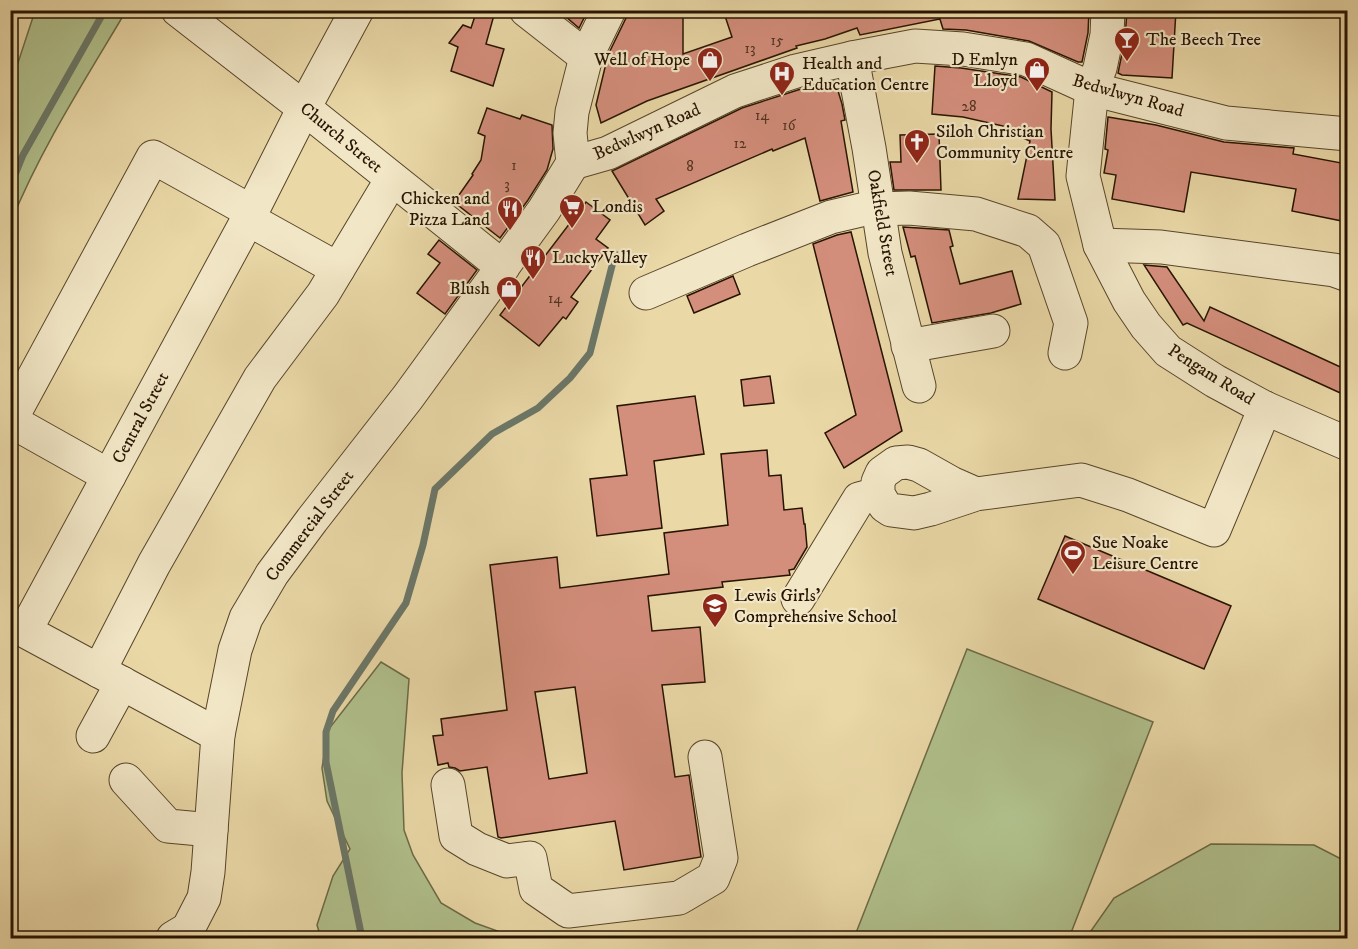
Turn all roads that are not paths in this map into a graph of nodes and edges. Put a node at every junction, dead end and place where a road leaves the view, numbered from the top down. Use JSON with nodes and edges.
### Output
{"nodes":[{"id":1,"x":178,"y":10,"type":"edge"},
{"id":2,"x":526,"y":10,"type":"edge"},
{"id":3,"x":609,"y":10,"type":"edge"},
{"id":4,"x":1108,"y":10,"type":"edge"},
{"id":5,"x":356,"y":11,"type":"edge"},
{"id":6,"x":586,"y":57,"type":"junction"},
{"id":7,"x":852,"y":58,"type":"junction"},
{"id":8,"x":1092,"y":89,"type":"junction"},
{"id":9,"x":304,"y":108,"type":"junction"},
{"id":10,"x":1344,"y":126,"type":"edge"},
{"id":11,"x":573,"y":163,"type":"junction"},
{"id":12,"x":392,"y":178,"type":"junction"},
{"id":13,"x":878,"y":208,"type":"junction"},
{"id":14,"x":250,"y":215,"type":"junction"},
{"id":15,"x":1100,"y":244,"type":"junction"},
{"id":16,"x":503,"y":267,"type":"junction"},
{"id":17,"x":338,"y":269,"type":"junction"},
{"id":18,"x":1347,"y":275,"type":"edge"},
{"id":19,"x":646,"y":293,"type":"dead end"},
{"id":20,"x":993,"y":331,"type":"dead end"},
{"id":21,"x":909,"y":346,"type":"junction"},
{"id":22,"x":1065,"y":353,"type":"dead end"},
{"id":23,"x":919,"y":387,"type":"dead end"},
{"id":24,"x":1265,"y":408,"type":"junction"},
{"id":25,"x":11,"y":421,"type":"edge"},
{"id":26,"x":1347,"y":444,"type":"edge"},
{"id":27,"x":109,"y":476,"type":"junction"},
{"id":28,"x":878,"y":494,"type":"junction"},
{"id":29,"x":976,"y":494,"type":"junction"},
{"id":30,"x":798,"y":599,"type":"dead end"},
{"id":31,"x":18,"y":627,"type":"edge"},
{"id":32,"x":110,"y":677,"type":"junction"},
{"id":33,"x":218,"y":735,"type":"junction"},
{"id":34,"x":93,"y":736,"type":"dead end"},
{"id":35,"x":705,"y":757,"type":"dead end"},
{"id":36,"x":126,"y":780,"type":"dead end"},
{"id":37,"x":448,"y":785,"type":"dead end"},
{"id":38,"x":211,"y":830,"type":"junction"},
{"id":39,"x":173,"y":939,"type":"edge"}],
"edges":[{"from":1,"to":9,"type":"street","name":"Church Street"},
{"from":2,"to":6,"type":"street"},
{"from":3,"to":6,"type":"street"},
{"from":4,"to":8,"type":"street","name":"Pengam Road"},
{"from":5,"to":9,"type":"street","name":"Central Street"},
{"from":6,"to":11,"type":"street"},
{"from":7,"to":8,"type":"street","name":"Bedwlwyn Road"},
{"from":7,"to":11,"type":"street","name":"Bedwlwyn Road"},
{"from":7,"to":13,"type":"street","name":"Oakfield Street"},
{"from":8,"to":10,"type":"street","name":"Bedwlwyn Road"},
{"from":8,"to":15,"type":"street","name":"Pengam Road"},
{"from":9,"to":12,"type":"street","name":"Church Street"},
{"from":9,"to":14,"type":"street","name":"Central Street"},
{"from":11,"to":16,"type":"street","name":"Commercial Street"},
{"from":12,"to":16,"type":"street","name":"Church Street"},
{"from":12,"to":17,"type":"street"},
{"from":13,"to":19,"type":"street"},
{"from":13,"to":21,"type":"street","name":"Oakfield Street"},
{"from":13,"to":22,"type":"street"},
{"from":14,"to":17,"type":"street"},
{"from":14,"to":25,"type":"street"},
{"from":14,"to":27,"type":"street","name":"Central Street"},
{"from":15,"to":18,"type":"street"},
{"from":15,"to":24,"type":"street","name":"Pengam Road"},
{"from":16,"to":33,"type":"street","name":"Commercial Street"},
{"from":17,"to":32,"type":"street"},
{"from":20,"to":21,"type":"street"},
{"from":21,"to":23,"type":"street","name":"Oakfield Street"},
{"from":24,"to":26,"type":"street","name":"Pengam Road"},
{"from":24,"to":29,"type":"street"},
{"from":25,"to":27,"type":"street"},
{"from":27,"to":31,"type":"street","name":"Central Street"},
{"from":28,"to":29,"type":"street"},
{"from":28,"to":29,"type":"street"},
{"from":28,"to":30,"type":"street"},
{"from":31,"to":32,"type":"street","name":"Central Street"},
{"from":32,"to":33,"type":"street","name":"Central Street"},
{"from":32,"to":34,"type":"street"},
{"from":33,"to":38,"type":"street","name":"Commercial Street"},
{"from":35,"to":37,"type":"street"},
{"from":36,"to":38,"type":"street"},
{"from":38,"to":39,"type":"street","name":"Commercial Street"}]}
